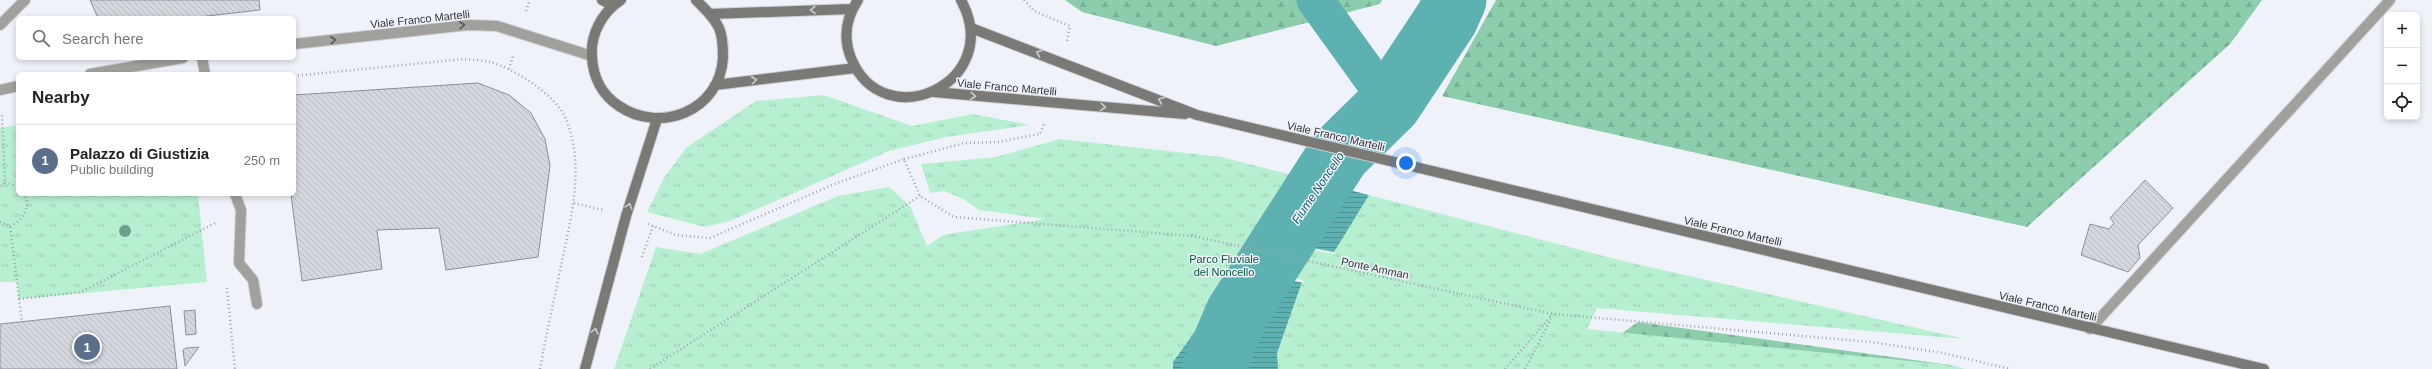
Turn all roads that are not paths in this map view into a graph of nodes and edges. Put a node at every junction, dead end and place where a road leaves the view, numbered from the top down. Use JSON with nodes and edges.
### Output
{"nodes":[{"id":1,"x":25,"y":0,"type":"edge"},
{"id":2,"x":602,"y":0,"type":"edge"},
{"id":3,"x":696,"y":0,"type":"edge"},
{"id":4,"x":858,"y":0,"type":"edge"},
{"id":5,"x":961,"y":0,"type":"edge"},
{"id":6,"x":2390,"y":0,"type":"edge"},
{"id":7,"x":616,"y":3,"type":"edge"},
{"id":8,"x":852,"y":9,"type":"junction"},
{"id":9,"x":710,"y":14,"type":"junction"},
{"id":10,"x":0,"y":25,"type":"edge"},
{"id":11,"x":971,"y":28,"type":"junction"},
{"id":12,"x":296,"y":44,"type":"edge"},
{"id":13,"x":592,"y":56,"type":"junction"},
{"id":14,"x":170,"y":60,"type":"edge"},
{"id":15,"x":202,"y":60,"type":"edge"},
{"id":16,"x":855,"y":68,"type":"junction"},
{"id":17,"x":102,"y":72,"type":"edge"},
{"id":18,"x":205,"y":72,"type":"edge"},
{"id":19,"x":715,"y":85,"type":"junction"},
{"id":20,"x":16,"y":86,"type":"edge"},
{"id":21,"x":0,"y":89,"type":"edge"},
{"id":22,"x":934,"y":92,"type":"junction"},
{"id":23,"x":1197,"y":115,"type":"junction"},
{"id":24,"x":657,"y":119,"type":"junction"},
{"id":25,"x":236,"y":196,"type":"edge"},
{"id":26,"x":257,"y":304,"type":"dead end"},
{"id":27,"x":2090,"y":329,"type":"junction"},
{"id":28,"x":585,"y":369,"type":"edge"},
{"id":29,"x":2264,"y":369,"type":"edge"}],
"edges":[{"from":1,"to":10,"type":"street"},
{"from":2,"to":7,"type":"main road"},
{"from":3,"to":9,"type":"main road"},
{"from":4,"to":8,"type":"main road","name":"Viale Franco Martelli"},
{"from":5,"to":11,"type":"main road","name":"Viale Franco Martelli"},
{"from":6,"to":27,"type":"street"},
{"from":7,"to":13,"type":"main road"},
{"from":8,"to":9,"type":"main road","one_way":true},
{"from":8,"to":16,"type":"main road","name":"Viale Franco Martelli"},
{"from":9,"to":19,"type":"main road"},
{"from":11,"to":22,"type":"main road","name":"Viale Franco Martelli"},
{"from":23,"to":11,"type":"main road","name":"Viale Franco Martelli","one_way":true},
{"from":12,"to":13,"type":"street","name":"Viale Franco Martelli","one_way":true},
{"from":13,"to":24,"type":"main road"},
{"from":14,"to":17,"type":"street"},
{"from":15,"to":18,"type":"street"},
{"from":19,"to":16,"type":"main road","one_way":true},
{"from":16,"to":22,"type":"main road","name":"Viale Franco Martelli"},
{"from":19,"to":24,"type":"main road"},
{"from":20,"to":21,"type":"street"},
{"from":22,"to":23,"type":"main road","name":"Viale Franco Martelli","one_way":true},
{"from":23,"to":27,"type":"main road","name":"Viale Franco Martelli"},
{"from":28,"to":24,"type":"main road","one_way":true},
{"from":25,"to":26,"type":"street"},
{"from":27,"to":29,"type":"main road","name":"Viale Franco Martelli"}]}
